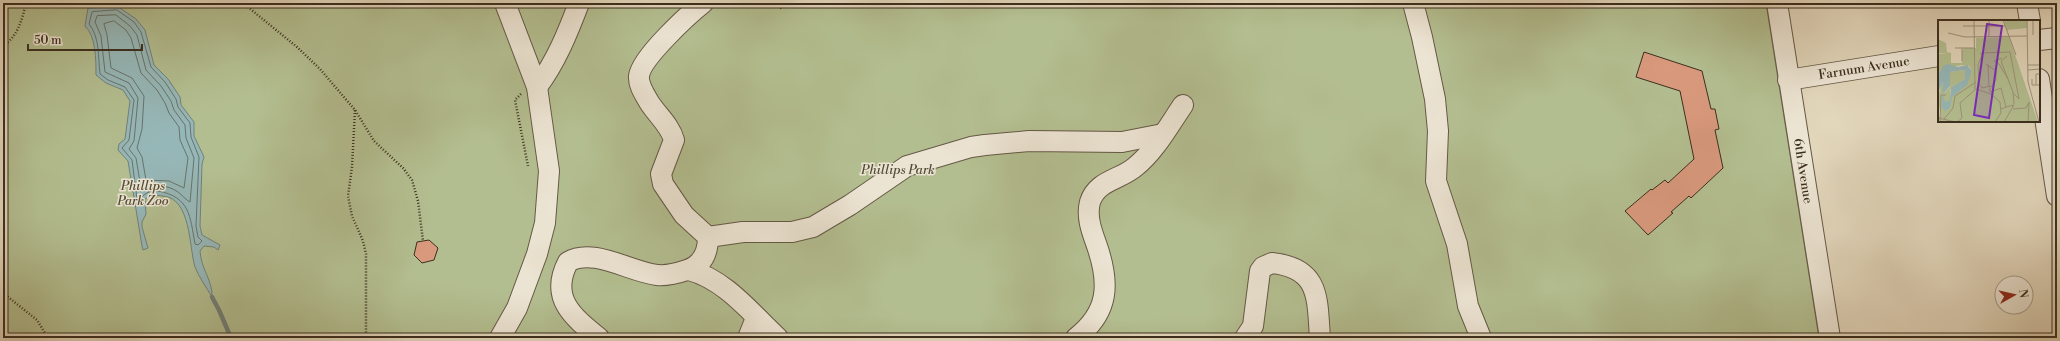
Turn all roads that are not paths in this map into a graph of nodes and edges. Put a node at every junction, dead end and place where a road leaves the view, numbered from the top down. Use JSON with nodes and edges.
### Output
{"nodes":[{"id":1,"x":505,"y":3,"type":"edge"},
{"id":2,"x":579,"y":3,"type":"edge"},
{"id":3,"x":703,"y":3,"type":"edge"},
{"id":4,"x":1413,"y":3,"type":"edge"},
{"id":5,"x":1777,"y":3,"type":"edge"},
{"id":6,"x":2027,"y":3,"type":"edge"},
{"id":7,"x":2030,"y":20,"type":"edge"},
{"id":8,"x":2057,"y":38,"type":"edge"},
{"id":9,"x":2040,"y":40,"type":"edge"},
{"id":10,"x":1938,"y":56,"type":"edge"},
{"id":11,"x":1788,"y":80,"type":"junction"},
{"id":12,"x":2040,"y":86,"type":"edge"},
{"id":13,"x":531,"y":90,"type":"junction"},
{"id":14,"x":1183,"y":105,"type":"dead end"},
{"id":15,"x":1163,"y":134,"type":"junction"},
{"id":16,"x":2057,"y":196,"type":"edge"},
{"id":17,"x":708,"y":237,"type":"junction"},
{"id":18,"x":689,"y":270,"type":"junction"},
{"id":19,"x":756,"y":318,"type":"junction"},
{"id":20,"x":500,"y":338,"type":"edge"},
{"id":21,"x":599,"y":338,"type":"edge"},
{"id":22,"x":748,"y":338,"type":"edge"},
{"id":23,"x":778,"y":338,"type":"edge"},
{"id":24,"x":1076,"y":338,"type":"edge"},
{"id":25,"x":1245,"y":338,"type":"edge"},
{"id":26,"x":1320,"y":338,"type":"edge"},
{"id":27,"x":1481,"y":338,"type":"edge"},
{"id":28,"x":1830,"y":338,"type":"edge"}],
"edges":[{"from":1,"to":13,"type":"street"},
{"from":2,"to":13,"type":"street"},
{"from":3,"to":17,"type":"street"},
{"from":4,"to":27,"type":"street"},
{"from":5,"to":11,"type":"street","name":"6th Avenue"},
{"from":6,"to":7,"type":"street"},
{"from":8,"to":9,"type":"street"},
{"from":10,"to":11,"type":"street","name":"Farnum Avenue"},
{"from":11,"to":28,"type":"street","name":"6th Avenue"},
{"from":12,"to":16,"type":"street"},
{"from":13,"to":20,"type":"street"},
{"from":14,"to":15,"type":"street"},
{"from":15,"to":17,"type":"street"},
{"from":15,"to":24,"type":"street"},
{"from":17,"to":18,"type":"street"},
{"from":18,"to":19,"type":"street"},
{"from":18,"to":21,"type":"street"},
{"from":19,"to":22,"type":"street"},
{"from":19,"to":23,"type":"street"},
{"from":25,"to":26,"type":"street"}]}
